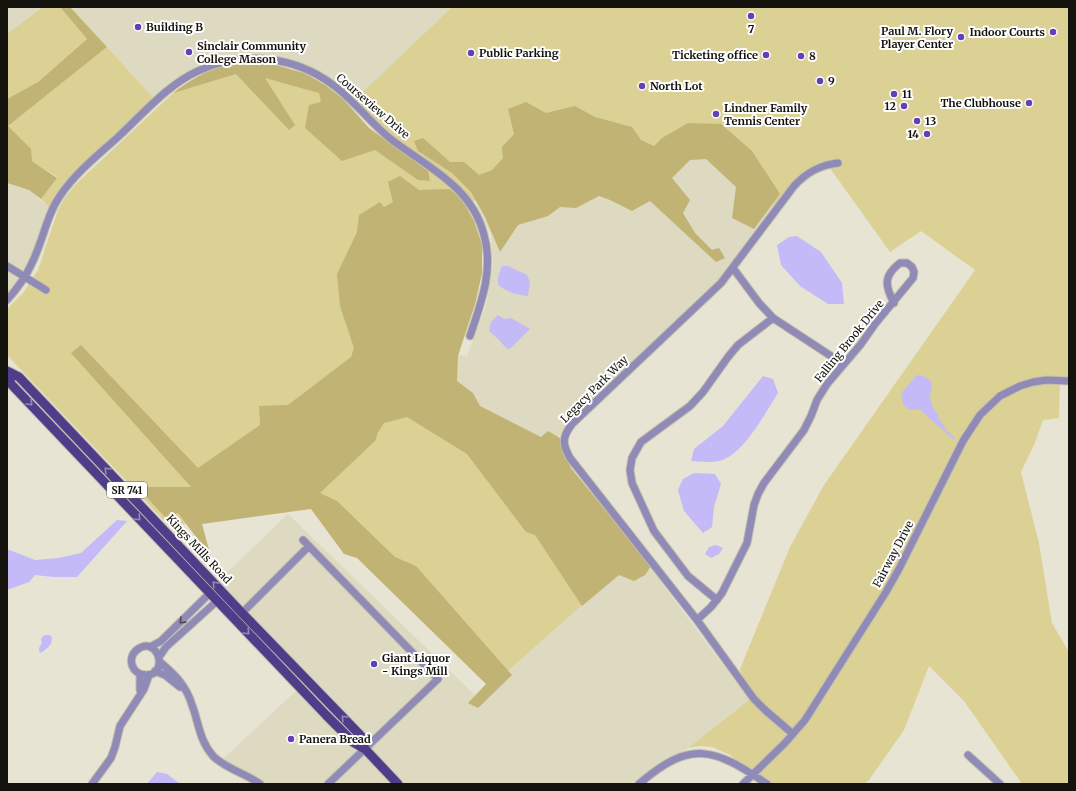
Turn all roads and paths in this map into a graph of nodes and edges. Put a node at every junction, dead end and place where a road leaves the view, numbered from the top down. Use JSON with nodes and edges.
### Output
{"nodes":[{"id":1,"x":838,"y":163,"type":"dead end"},
{"id":2,"x":7,"y":266,"type":"edge"},
{"id":3,"x":733,"y":268,"type":"junction"},
{"id":4,"x":25,"y":277,"type":"junction"},
{"id":5,"x":46,"y":290,"type":"dead end"},
{"id":6,"x":7,"y":300,"type":"edge"},
{"id":7,"x":894,"y":303,"type":"junction"},
{"id":8,"x":773,"y":318,"type":"junction"},
{"id":9,"x":470,"y":336,"type":"dead end"},
{"id":10,"x":842,"y":366,"type":"junction"},
{"id":11,"x":8,"y":371,"type":"edge"},
{"id":12,"x":1069,"y":381,"type":"edge"},
{"id":13,"x":303,"y":540,"type":"dead end"},
{"id":14,"x":309,"y":546,"type":"junction"},
{"id":15,"x":210,"y":593,"type":"junction"},
{"id":16,"x":717,"y":600,"type":"junction"},
{"id":17,"x":217,"y":601,"type":"junction"},
{"id":18,"x":242,"y":613,"type":"junction"},
{"id":19,"x":697,"y":620,"type":"junction"},
{"id":20,"x":150,"y":647,"type":"junction"},
{"id":21,"x":160,"y":659,"type":"junction"},
{"id":22,"x":152,"y":673,"type":"junction"},
{"id":23,"x":140,"y":674,"type":"junction"},
{"id":24,"x":187,"y":693,"type":"junction"},
{"id":25,"x":140,"y":695,"type":"junction"},
{"id":26,"x":793,"y":734,"type":"junction"},
{"id":27,"x":365,"y":749,"type":"junction"},
{"id":28,"x":968,"y":755,"type":"dead end"},
{"id":29,"x":753,"y":775,"type":"junction"},
{"id":30,"x":92,"y":784,"type":"edge"},
{"id":31,"x":260,"y":784,"type":"edge"},
{"id":32,"x":328,"y":784,"type":"edge"},
{"id":33,"x":398,"y":784,"type":"edge"},
{"id":34,"x":640,"y":784,"type":"edge"},
{"id":35,"x":743,"y":784,"type":"edge"},
{"id":36,"x":767,"y":784,"type":"edge"},
{"id":37,"x":1000,"y":784,"type":"edge"}],
"edges":[{"from":1,"to":3,"type":"street","name":"Legacy Park Way"},
{"from":2,"to":4,"type":"street"},
{"from":3,"to":8,"type":"street"},
{"from":3,"to":19,"type":"street","name":"Legacy Park Way"},
{"from":4,"to":5,"type":"street"},
{"from":4,"to":6,"type":"street","name":"Courseview Drive"},
{"from":4,"to":9,"type":"street","name":"Courseview Drive"},
{"from":7,"to":7,"type":"street","name":"Falling Brook Drive"},
{"from":7,"to":10,"type":"street","name":"Falling Brook Drive"},
{"from":8,"to":10,"type":"street"},
{"from":8,"to":16,"type":"street"},
{"from":10,"to":16,"type":"street","name":"Falling Brook Drive"},
{"from":11,"to":15,"type":"main road","name":"Kings Mills Road","number":"SR 741","one_way":true},
{"from":18,"to":11,"type":"main road","name":"Kings Mills Road","number":"SR 741","one_way":true},
{"from":12,"to":26,"type":"street","name":"Fairway Drive"},
{"from":13,"to":14,"type":"street"},
{"from":14,"to":18,"type":"street"},
{"from":14,"to":27,"type":"street"},
{"from":15,"to":17,"type":"main road","name":"Kings Mills Road","number":"SR 741"},
{"from":15,"to":20,"type":"street","one_way":true},
{"from":16,"to":19,"type":"street","name":"Falling Brook Drive"},
{"from":17,"to":21,"type":"street"},
{"from":17,"to":27,"type":"main road","name":"Kings Mills Road","number":"SR 741","one_way":true},
{"from":27,"to":18,"type":"main road","name":"Kings Mills Road","number":"SR 741","one_way":true},
{"from":19,"to":26,"type":"street","name":"Legacy Park Way"},
{"from":20,"to":21,"type":"street"},
{"from":20,"to":23,"type":"street"},
{"from":21,"to":22,"type":"street"},
{"from":21,"to":24,"type":"street"},
{"from":22,"to":23,"type":"street"},
{"from":22,"to":24,"type":"street"},
{"from":22,"to":25,"type":"street"},
{"from":23,"to":25,"type":"street"},
{"from":24,"to":31,"type":"street"},
{"from":25,"to":30,"type":"street"},
{"from":26,"to":29,"type":"street","name":"Fairway Drive"},
{"from":27,"to":32,"type":"street"},
{"from":27,"to":33,"type":"main road","name":"Kings Mills Road","number":"SR 741"},
{"from":28,"to":37,"type":"street"},
{"from":29,"to":34,"type":"street"},
{"from":29,"to":35,"type":"street","name":"Fairway Drive"},
{"from":29,"to":36,"type":"street"}]}
